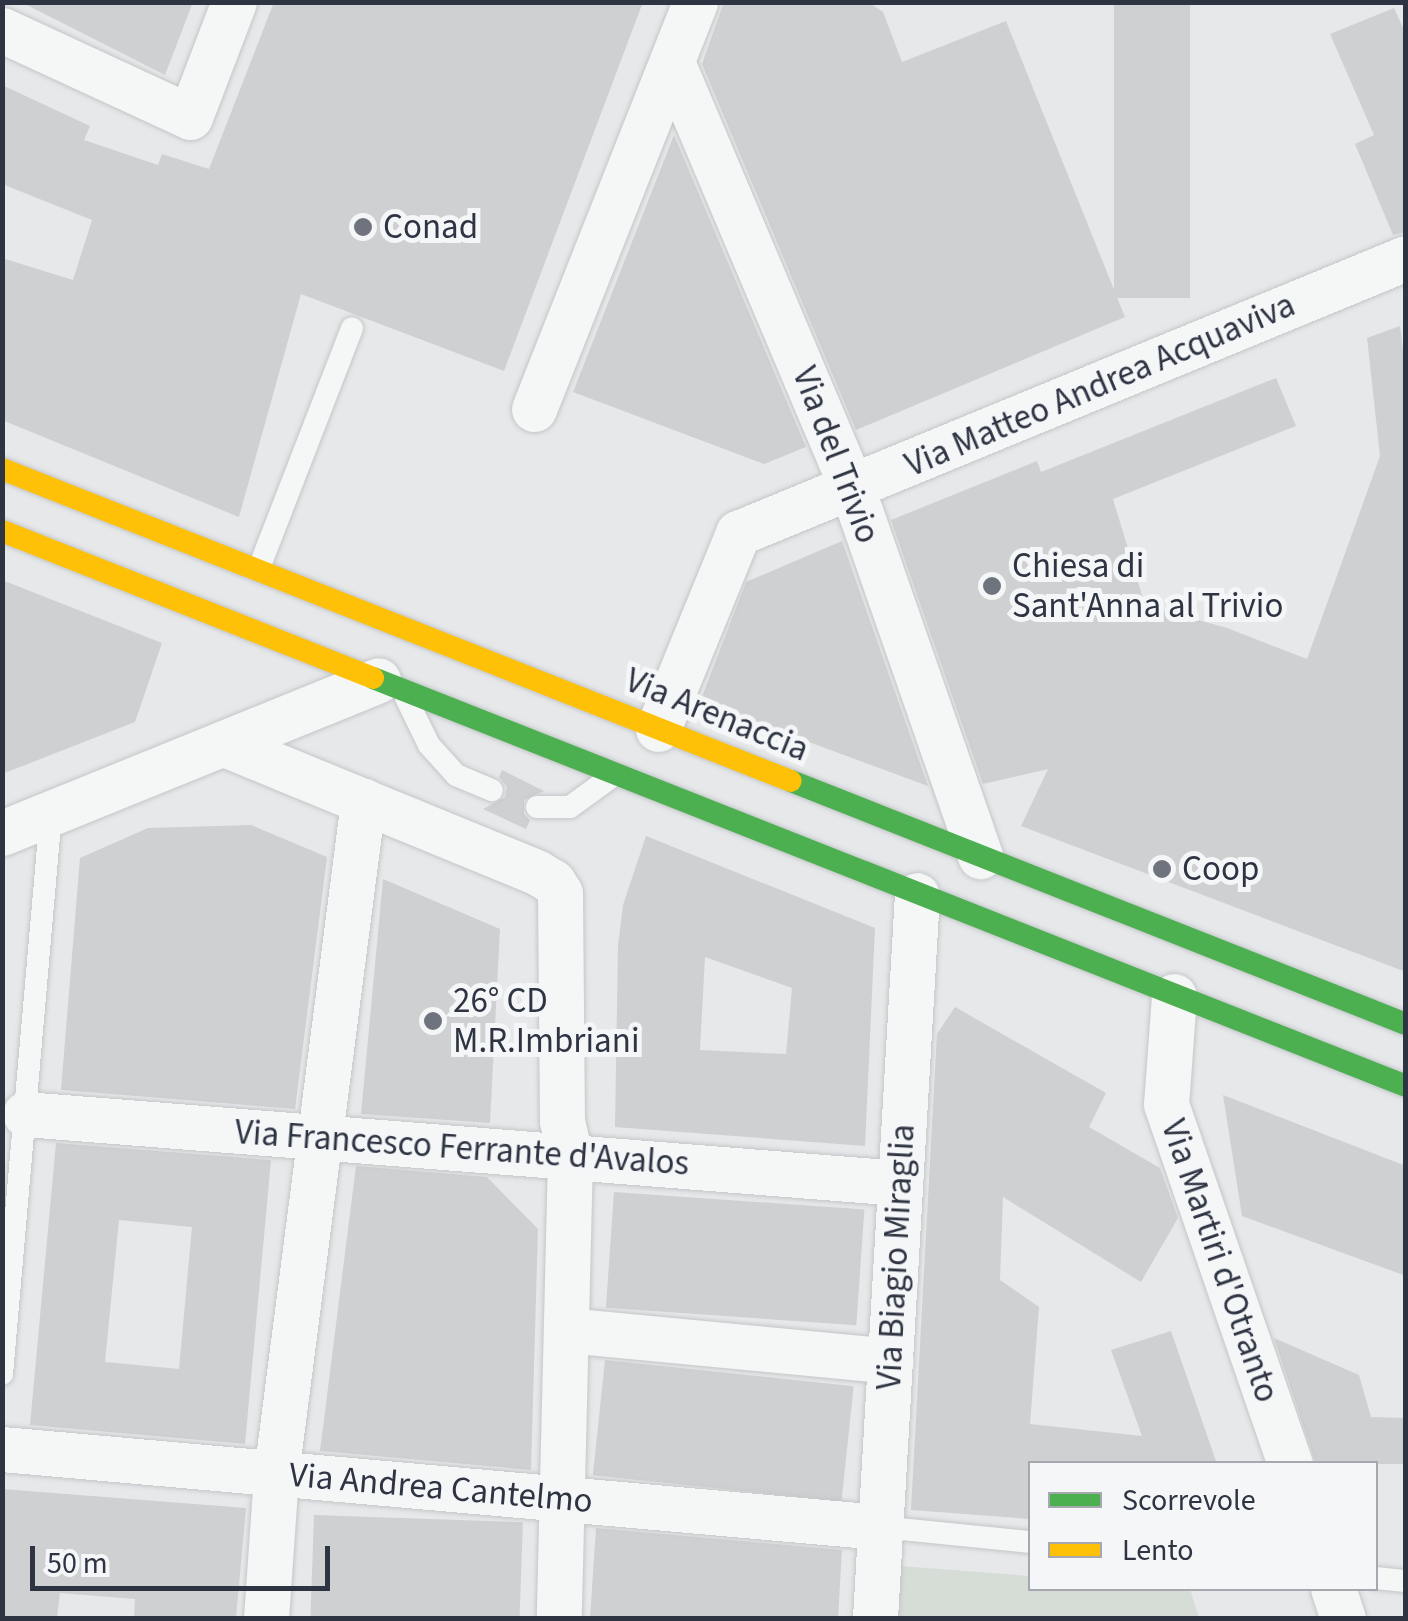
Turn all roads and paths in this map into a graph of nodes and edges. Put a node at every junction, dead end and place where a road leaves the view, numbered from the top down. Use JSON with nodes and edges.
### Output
{"nodes":[{"id":1,"x":234,"y":2,"type":"edge"},
{"id":2,"x":694,"y":2,"type":"edge"},
{"id":3,"x":2,"y":30,"type":"edge"},
{"id":4,"x":672,"y":62,"type":"junction"},
{"id":5,"x":1406,"y":258,"type":"edge"},
{"id":6,"x":352,"y":328,"type":"dead end"},
{"id":7,"x":537,"y":402,"type":"dead end"},
{"id":8,"x":2,"y":469,"type":"edge"},
{"id":9,"x":852,"y":488,"type":"junction"},
{"id":10,"x":2,"y":531,"type":"edge"},
{"id":11,"x":259,"y":568,"type":"junction"},
{"id":12,"x":390,"y":685,"type":"junction"},
{"id":13,"x":298,"y":713,"type":"junction"},
{"id":14,"x":658,"y":730,"type":"junction"},
{"id":15,"x":224,"y":744,"type":"junction"},
{"id":16,"x":297,"y":774,"type":"junction"},
{"id":17,"x":614,"y":776,"type":"junction"},
{"id":18,"x":492,"y":790,"type":"dead end"},
{"id":19,"x":362,"y":802,"type":"junction"},
{"id":20,"x":537,"y":807,"type":"dead end"},
{"id":21,"x":51,"y":814,"type":"junction"},
{"id":22,"x":2,"y":833,"type":"edge"},
{"id":23,"x":980,"y":856,"type":"junction"},
{"id":24,"x":917,"y":895,"type":"junction"},
{"id":25,"x":1174,"y":996,"type":"junction"},
{"id":26,"x":1406,"y":1024,"type":"edge"},
{"id":27,"x":1406,"y":1086,"type":"edge"},
{"id":28,"x":25,"y":1114,"type":"junction"},
{"id":29,"x":319,"y":1138,"type":"junction"},
{"id":30,"x":570,"y":1157,"type":"junction"},
{"id":31,"x":900,"y":1183,"type":"junction"},
{"id":32,"x":8,"y":1260,"type":"edge"},
{"id":33,"x":566,"y":1330,"type":"junction"},
{"id":34,"x":890,"y":1361,"type":"junction"},
{"id":35,"x":2,"y":1374,"type":"edge"},
{"id":36,"x":2,"y":1450,"type":"edge"},
{"id":37,"x":1289,"y":1461,"type":"edge"},
{"id":38,"x":276,"y":1474,"type":"junction"},
{"id":39,"x":562,"y":1499,"type":"junction"},
{"id":40,"x":880,"y":1526,"type":"junction"},
{"id":41,"x":1028,"y":1542,"type":"edge"},
{"id":42,"x":1378,"y":1578,"type":"edge"},
{"id":43,"x":1406,"y":1581,"type":"edge"},
{"id":44,"x":1333,"y":1591,"type":"edge"},
{"id":45,"x":266,"y":1618,"type":"edge"},
{"id":46,"x":559,"y":1618,"type":"edge"},
{"id":47,"x":875,"y":1618,"type":"edge"},
{"id":48,"x":1343,"y":1618,"type":"edge"}],
"edges":[{"from":1,"to":3,"type":"street"},
{"from":2,"to":4,"type":"street"},
{"from":4,"to":7,"type":"street"},
{"from":4,"to":9,"type":"street","name":"Via del Trivio"},
{"from":5,"to":9,"type":"street","name":"Via Matteo Andrea Acquaviva"},
{"from":6,"to":11,"type":"lane"},
{"from":8,"to":11,"type":"main road","name":"Via Arenaccia"},
{"from":9,"to":14,"type":"street","name":"Via Matteo Andrea Acquaviva"},
{"from":9,"to":23,"type":"street","name":"Via del Trivio"},
{"from":10,"to":12,"type":"main road"},
{"from":11,"to":14,"type":"main road","name":"Via Arenaccia"},
{"from":12,"to":13,"type":"street"},
{"from":12,"to":17,"type":"main road"},
{"from":12,"to":18,"type":"lane"},
{"from":13,"to":15,"type":"street"},
{"from":13,"to":16,"type":"street"},
{"from":14,"to":23,"type":"main road","name":"Via Arenaccia"},
{"from":15,"to":16,"type":"street"},
{"from":15,"to":21,"type":"street"},
{"from":16,"to":19,"type":"street"},
{"from":17,"to":20,"type":"lane"},
{"from":17,"to":24,"type":"main road"},
{"from":19,"to":29,"type":"street"},
{"from":19,"to":30,"type":"street"},
{"from":21,"to":22,"type":"street"},
{"from":21,"to":28,"type":"lane"},
{"from":23,"to":26,"type":"main road","name":"Via Arenaccia"},
{"from":24,"to":25,"type":"main road"},
{"from":24,"to":31,"type":"street","name":"Via Biagio Miraglia"},
{"from":25,"to":27,"type":"main road"},
{"from":25,"to":37,"type":"street","name":"Via Martiri d'Otranto"},
{"from":28,"to":29,"type":"street","name":"Via Francesco Ferrante d'Avalos"},
{"from":28,"to":32,"type":"lane"},
{"from":29,"to":30,"type":"street","name":"Via Francesco Ferrante d'Avalos"},
{"from":29,"to":38,"type":"street"},
{"from":30,"to":31,"type":"street","name":"Via Francesco Ferrante d'Avalos"},
{"from":30,"to":33,"type":"street"},
{"from":31,"to":34,"type":"street","name":"Via Biagio Miraglia"},
{"from":32,"to":35,"type":"lane"},
{"from":33,"to":34,"type":"street"},
{"from":33,"to":39,"type":"street"},
{"from":34,"to":40,"type":"street","name":"Via Biagio Miraglia"},
{"from":36,"to":38,"type":"street","name":"Via Andrea Cantelmo"},
{"from":38,"to":39,"type":"street","name":"Via Andrea Cantelmo"},
{"from":38,"to":45,"type":"street"},
{"from":39,"to":40,"type":"street","name":"Via Andrea Cantelmo"},
{"from":39,"to":46,"type":"street"},
{"from":40,"to":41,"type":"lane"},
{"from":40,"to":47,"type":"street","name":"Via Biagio Miraglia"},
{"from":42,"to":43,"type":"lane"},
{"from":44,"to":48,"type":"street"}]}
